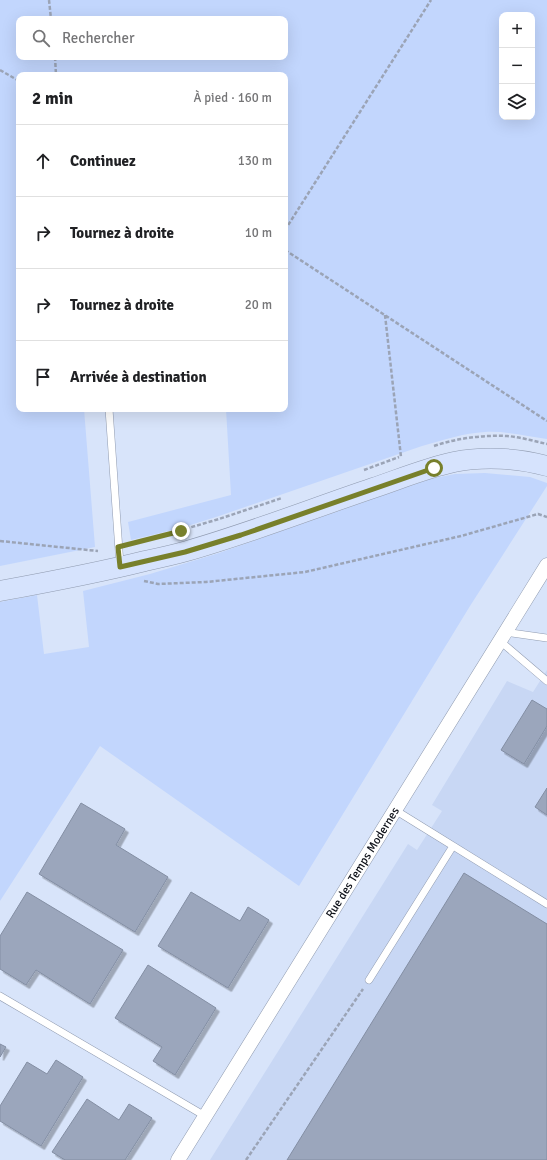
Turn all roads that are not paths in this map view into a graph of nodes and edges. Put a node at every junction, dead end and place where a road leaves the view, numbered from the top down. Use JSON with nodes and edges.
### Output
{"nodes":[{"id":1,"x":109,"y":412,"type":"edge"},
{"id":2,"x":547,"y":466,"type":"edge"},
{"id":3,"x":547,"y":565,"type":"edge"},
{"id":4,"x":120,"y":567,"type":"junction"},
{"id":5,"x":0,"y":591,"type":"edge"},
{"id":6,"x":503,"y":636,"type":"junction"},
{"id":7,"x":547,"y":638,"type":"edge"},
{"id":8,"x":547,"y":681,"type":"edge"},
{"id":9,"x":395,"y":810,"type":"junction"},
{"id":10,"x":454,"y":846,"type":"junction"},
{"id":11,"x":547,"y":904,"type":"edge"},
{"id":12,"x":369,"y":980,"type":"road end"},
{"id":13,"x":0,"y":996,"type":"edge"},
{"id":14,"x":205,"y":1116,"type":"junction"},
{"id":15,"x":178,"y":1160,"type":"edge"}],
"edges":[{"from":1,"to":4,"type":"lane"},
{"from":2,"to":4,"type":"main road"},
{"from":3,"to":6,"type":"street","name":"Rue des Temps Modernes"},
{"from":4,"to":5,"type":"main road"},
{"from":6,"to":7,"type":"lane"},
{"from":6,"to":8,"type":"lane"},
{"from":6,"to":9,"type":"street","name":"Rue des Temps Modernes"},
{"from":9,"to":10,"type":"lane"},
{"from":9,"to":14,"type":"street","name":"Rue des Temps Modernes"},
{"from":10,"to":11,"type":"lane"},
{"from":10,"to":12,"type":"lane"},
{"from":13,"to":14,"type":"lane"},
{"from":14,"to":15,"type":"street","name":"Rue des Temps Modernes"}]}
